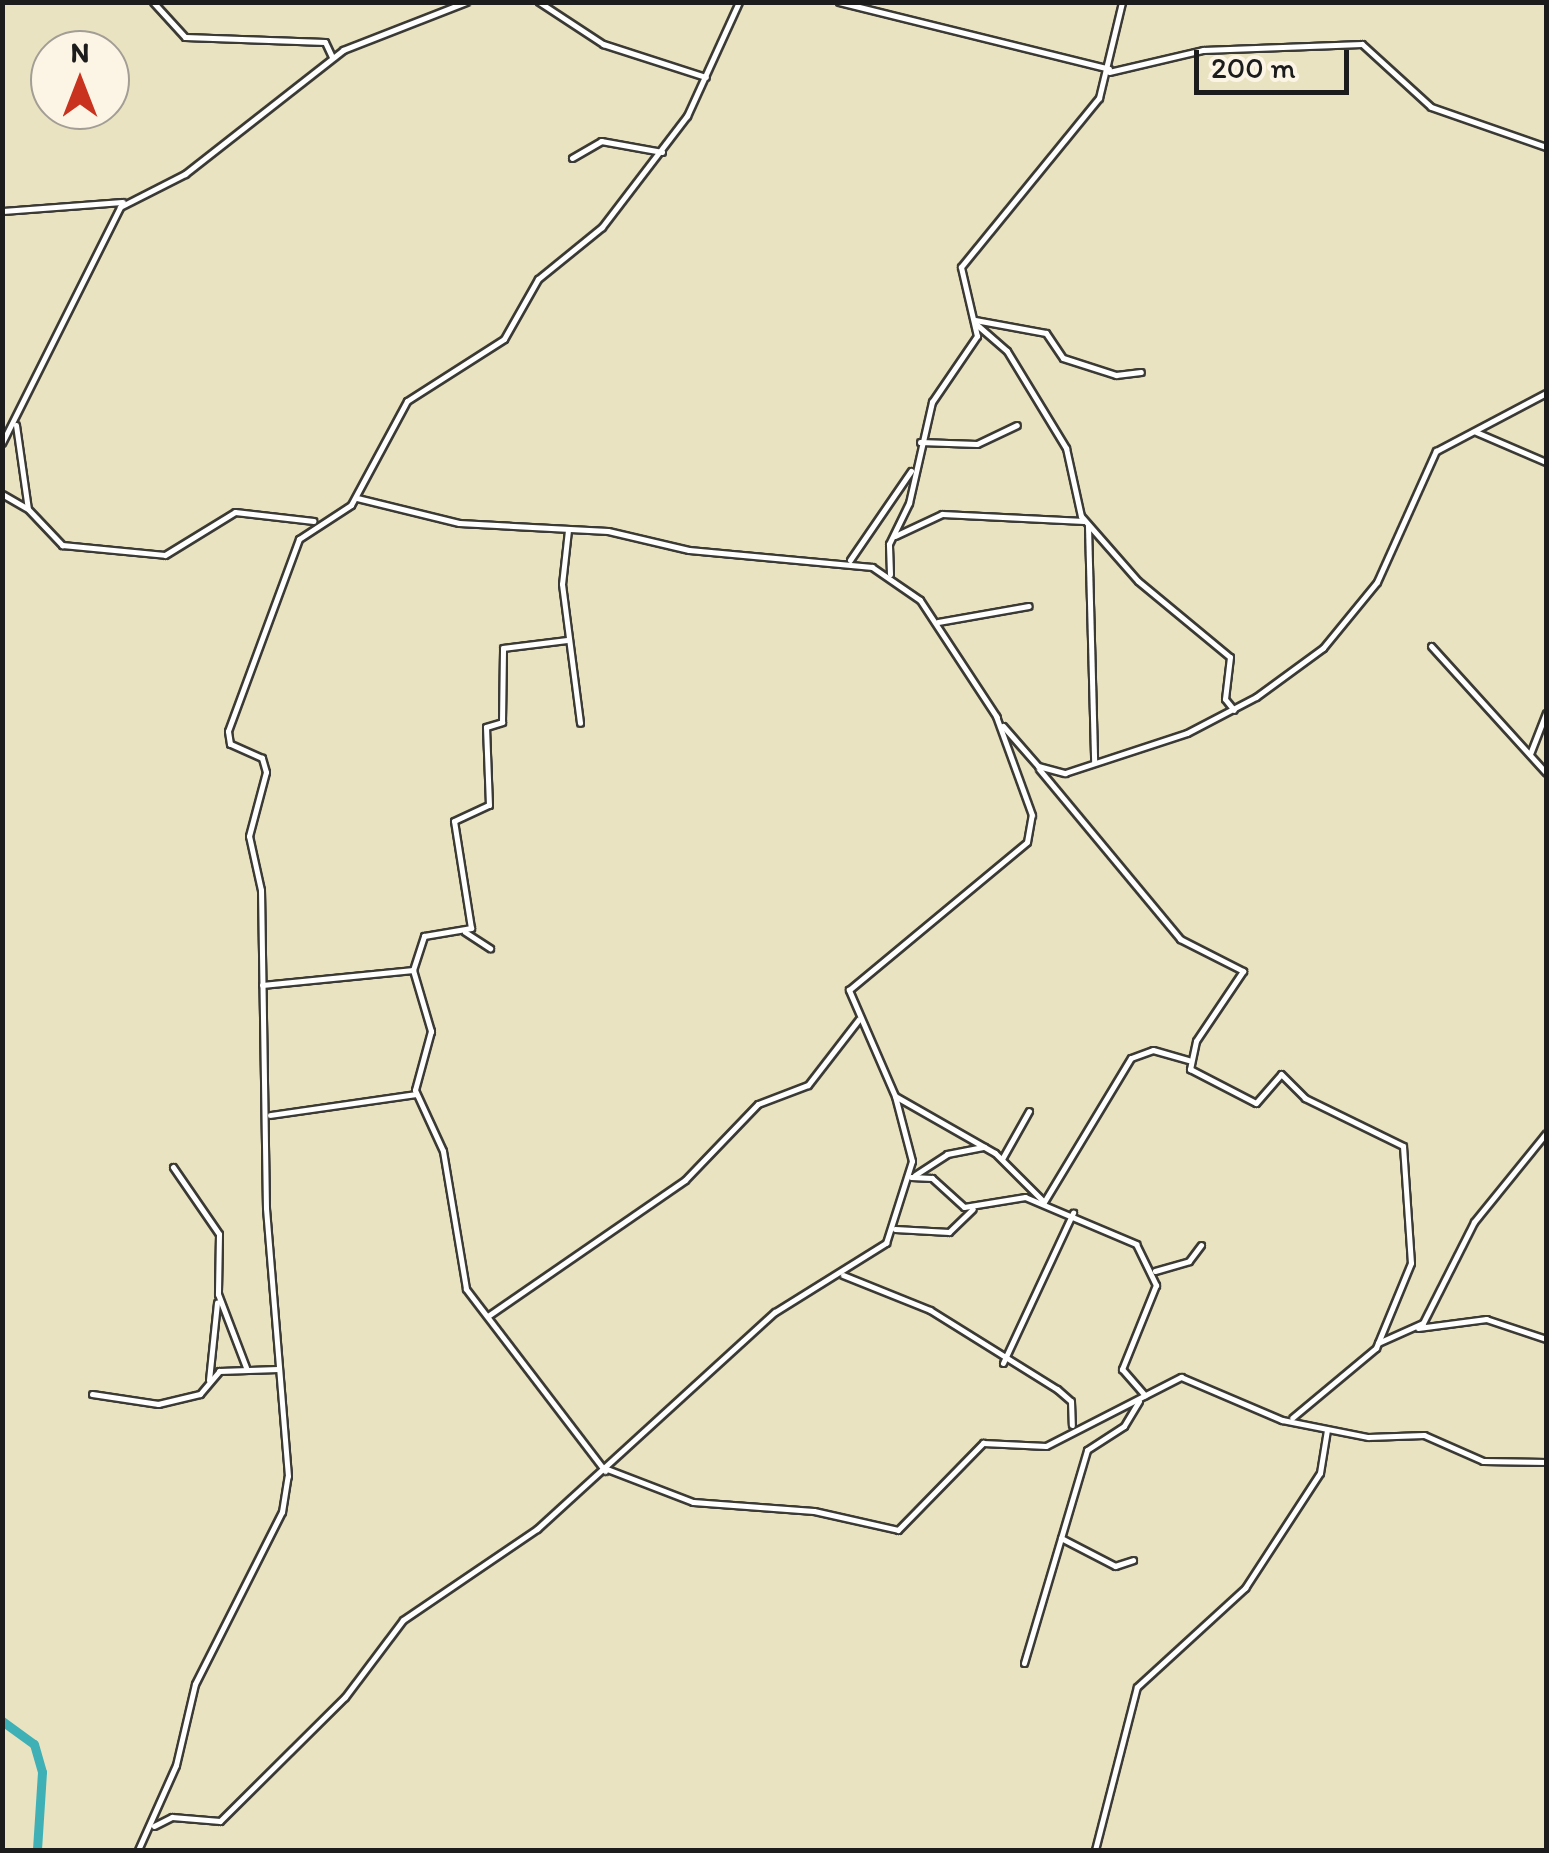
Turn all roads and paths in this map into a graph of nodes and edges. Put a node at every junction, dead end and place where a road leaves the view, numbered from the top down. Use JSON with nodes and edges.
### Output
{"nodes":[{"id":1,"x":153,"y":2,"type":"edge"},
{"id":2,"x":466,"y":2,"type":"edge"},
{"id":3,"x":539,"y":2,"type":"edge"},
{"id":4,"x":739,"y":2,"type":"edge"},
{"id":5,"x":839,"y":2,"type":"edge"},
{"id":6,"x":1122,"y":2,"type":"edge"},
{"id":7,"x":332,"y":60,"type":"junction"},
{"id":8,"x":1109,"y":70,"type":"junction"},
{"id":9,"x":706,"y":77,"type":"junction"},
{"id":10,"x":1546,"y":148,"type":"edge"},
{"id":11,"x":662,"y":152,"type":"junction"},
{"id":12,"x":572,"y":158,"type":"dead end"},
{"id":13,"x":126,"y":202,"type":"junction"},
{"id":14,"x":2,"y":211,"type":"edge"},
{"id":15,"x":976,"y":322,"type":"junction"},
{"id":16,"x":1140,"y":372,"type":"dead end"},
{"id":17,"x":1546,"y":393,"type":"edge"},
{"id":18,"x":15,"y":422,"type":"junction"},
{"id":19,"x":1017,"y":425,"type":"dead end"},
{"id":20,"x":2,"y":432,"type":"edge"},
{"id":21,"x":1476,"y":432,"type":"junction"},
{"id":22,"x":2,"y":442,"type":"edge"},
{"id":23,"x":920,"y":442,"type":"junction"},
{"id":24,"x":1546,"y":462,"type":"edge"},
{"id":25,"x":912,"y":470,"type":"junction"},
{"id":26,"x":2,"y":494,"type":"edge"},
{"id":27,"x":357,"y":498,"type":"junction"},
{"id":28,"x":28,"y":510,"type":"junction"},
{"id":29,"x":317,"y":520,"type":"junction"},
{"id":30,"x":1087,"y":523,"type":"junction"},
{"id":31,"x":568,"y":530,"type":"junction"},
{"id":32,"x":892,"y":537,"type":"junction"},
{"id":33,"x":848,"y":562,"type":"junction"},
{"id":34,"x":890,"y":574,"type":"junction"},
{"id":35,"x":1030,"y":606,"type":"dead end"},
{"id":36,"x":938,"y":622,"type":"junction"},
{"id":37,"x":567,"y":640,"type":"junction"},
{"id":38,"x":1430,"y":646,"type":"dead end"},
{"id":39,"x":1234,"y":710,"type":"junction"},
{"id":40,"x":1546,"y":713,"type":"edge"},
{"id":41,"x":996,"y":716,"type":"junction"},
{"id":42,"x":580,"y":722,"type":"dead end"},
{"id":43,"x":1530,"y":754,"type":"junction"},
{"id":44,"x":1094,"y":762,"type":"junction"},
{"id":45,"x":1038,"y":766,"type":"junction"},
{"id":46,"x":1546,"y":773,"type":"edge"},
{"id":47,"x":466,"y":932,"type":"junction"},
{"id":48,"x":490,"y":948,"type":"dead end"},
{"id":49,"x":414,"y":970,"type":"junction"},
{"id":50,"x":262,"y":985,"type":"junction"},
{"id":51,"x":859,"y":1018,"type":"junction"},
{"id":52,"x":1188,"y":1060,"type":"junction"},
{"id":53,"x":416,"y":1094,"type":"junction"},
{"id":54,"x":896,"y":1096,"type":"junction"},
{"id":55,"x":1029,"y":1112,"type":"dead end"},
{"id":56,"x":269,"y":1115,"type":"junction"},
{"id":57,"x":1546,"y":1133,"type":"edge"},
{"id":58,"x":986,"y":1147,"type":"junction"},
{"id":59,"x":1002,"y":1159,"type":"junction"},
{"id":60,"x":173,"y":1167,"type":"dead end"},
{"id":61,"x":913,"y":1176,"type":"junction"},
{"id":62,"x":1044,"y":1202,"type":"junction"},
{"id":63,"x":973,"y":1209,"type":"junction"},
{"id":64,"x":1073,"y":1213,"type":"junction"},
{"id":65,"x":895,"y":1229,"type":"junction"},
{"id":66,"x":1200,"y":1244,"type":"dead end"},
{"id":67,"x":1155,"y":1271,"type":"junction"},
{"id":68,"x":843,"y":1275,"type":"junction"},
{"id":69,"x":218,"y":1294,"type":"junction"},
{"id":70,"x":488,"y":1316,"type":"junction"},
{"id":71,"x":1418,"y":1328,"type":"junction"},
{"id":72,"x":1546,"y":1339,"type":"edge"},
{"id":73,"x":1378,"y":1342,"type":"junction"},
{"id":74,"x":1003,"y":1363,"type":"junction"},
{"id":75,"x":278,"y":1369,"type":"junction"},
{"id":76,"x":246,"y":1370,"type":"junction"},
{"id":77,"x":209,"y":1382,"type":"junction"},
{"id":78,"x":92,"y":1394,"type":"dead end"},
{"id":79,"x":1143,"y":1396,"type":"junction"},
{"id":80,"x":1291,"y":1419,"type":"junction"},
{"id":81,"x":1072,"y":1425,"type":"junction"},
{"id":82,"x":1327,"y":1430,"type":"junction"},
{"id":83,"x":1546,"y":1462,"type":"edge"},
{"id":84,"x":606,"y":1470,"type":"junction"},
{"id":85,"x":1061,"y":1538,"type":"junction"},
{"id":86,"x":1133,"y":1560,"type":"dead end"},
{"id":87,"x":1024,"y":1662,"type":"dead end"},
{"id":88,"x":153,"y":1827,"type":"junction"},
{"id":89,"x":138,"y":1850,"type":"edge"},
{"id":90,"x":1095,"y":1850,"type":"edge"}],
"edges":[{"from":1,"to":7,"type":"street"},
{"from":2,"to":7,"type":"street"},
{"from":3,"to":9,"type":"street"},
{"from":4,"to":9,"type":"street"},
{"from":5,"to":8,"type":"street"},
{"from":6,"to":8,"type":"street"},
{"from":7,"to":13,"type":"street"},
{"from":8,"to":10,"type":"street"},
{"from":8,"to":15,"type":"street"},
{"from":9,"to":11,"type":"street"},
{"from":11,"to":12,"type":"street"},
{"from":11,"to":27,"type":"street"},
{"from":13,"to":14,"type":"street"},
{"from":13,"to":18,"type":"street"},
{"from":15,"to":16,"type":"street"},
{"from":15,"to":23,"type":"street"},
{"from":15,"to":30,"type":"street"},
{"from":17,"to":21,"type":"street"},
{"from":18,"to":20,"type":"street"},
{"from":18,"to":22,"type":"street"},
{"from":18,"to":28,"type":"street"},
{"from":19,"to":23,"type":"street"},
{"from":21,"to":24,"type":"street"},
{"from":21,"to":39,"type":"street"},
{"from":23,"to":25,"type":"street"},
{"from":25,"to":32,"type":"street"},
{"from":25,"to":33,"type":"street"},
{"from":26,"to":28,"type":"street"},
{"from":27,"to":29,"type":"street"},
{"from":27,"to":31,"type":"street"},
{"from":28,"to":29,"type":"street"},
{"from":29,"to":50,"type":"street"},
{"from":30,"to":32,"type":"street"},
{"from":30,"to":39,"type":"street"},
{"from":30,"to":44,"type":"street"},
{"from":31,"to":33,"type":"street"},
{"from":31,"to":37,"type":"street"},
{"from":32,"to":34,"type":"street"},
{"from":33,"to":34,"type":"street"},
{"from":34,"to":36,"type":"street"},
{"from":35,"to":36,"type":"street"},
{"from":36,"to":41,"type":"street"},
{"from":37,"to":42,"type":"street"},
{"from":37,"to":47,"type":"street"},
{"from":38,"to":43,"type":"street"},
{"from":39,"to":44,"type":"street"},
{"from":40,"to":43,"type":"street"},
{"from":41,"to":45,"type":"street"},
{"from":41,"to":51,"type":"street"},
{"from":43,"to":46,"type":"street"},
{"from":44,"to":45,"type":"street"},
{"from":45,"to":52,"type":"street"},
{"from":47,"to":48,"type":"street"},
{"from":47,"to":49,"type":"street"},
{"from":49,"to":50,"type":"street"},
{"from":49,"to":53,"type":"street"},
{"from":50,"to":56,"type":"street"},
{"from":51,"to":54,"type":"street"},
{"from":51,"to":70,"type":"street"},
{"from":52,"to":62,"type":"street"},
{"from":52,"to":73,"type":"street"},
{"from":53,"to":56,"type":"street"},
{"from":53,"to":70,"type":"street"},
{"from":54,"to":58,"type":"street"},
{"from":54,"to":61,"type":"street"},
{"from":55,"to":59,"type":"street"},
{"from":56,"to":75,"type":"street"},
{"from":57,"to":71,"type":"street"},
{"from":58,"to":59,"type":"street"},
{"from":58,"to":61,"type":"street"},
{"from":59,"to":62,"type":"street"},
{"from":60,"to":69,"type":"street"},
{"from":61,"to":63,"type":"street"},
{"from":61,"to":65,"type":"street"},
{"from":62,"to":63,"type":"street"},
{"from":62,"to":64,"type":"street"},
{"from":63,"to":65,"type":"street"},
{"from":64,"to":67,"type":"street"},
{"from":64,"to":74,"type":"street"},
{"from":65,"to":68,"type":"street"},
{"from":66,"to":67,"type":"street"},
{"from":67,"to":79,"type":"street"},
{"from":68,"to":74,"type":"street"},
{"from":68,"to":84,"type":"street"},
{"from":69,"to":76,"type":"street"},
{"from":69,"to":77,"type":"street"},
{"from":70,"to":84,"type":"street"},
{"from":71,"to":72,"type":"street"},
{"from":71,"to":73,"type":"street"},
{"from":73,"to":80,"type":"street"},
{"from":74,"to":81,"type":"street"},
{"from":75,"to":76,"type":"street"},
{"from":75,"to":88,"type":"street"},
{"from":76,"to":77,"type":"street"},
{"from":77,"to":78,"type":"street"},
{"from":79,"to":80,"type":"street"},
{"from":79,"to":81,"type":"street"},
{"from":79,"to":85,"type":"street"},
{"from":80,"to":82,"type":"street"},
{"from":81,"to":84,"type":"street"},
{"from":82,"to":83,"type":"street"},
{"from":82,"to":90,"type":"street"},
{"from":84,"to":88,"type":"street"},
{"from":85,"to":86,"type":"street"},
{"from":85,"to":87,"type":"street"},
{"from":88,"to":89,"type":"street"}]}
